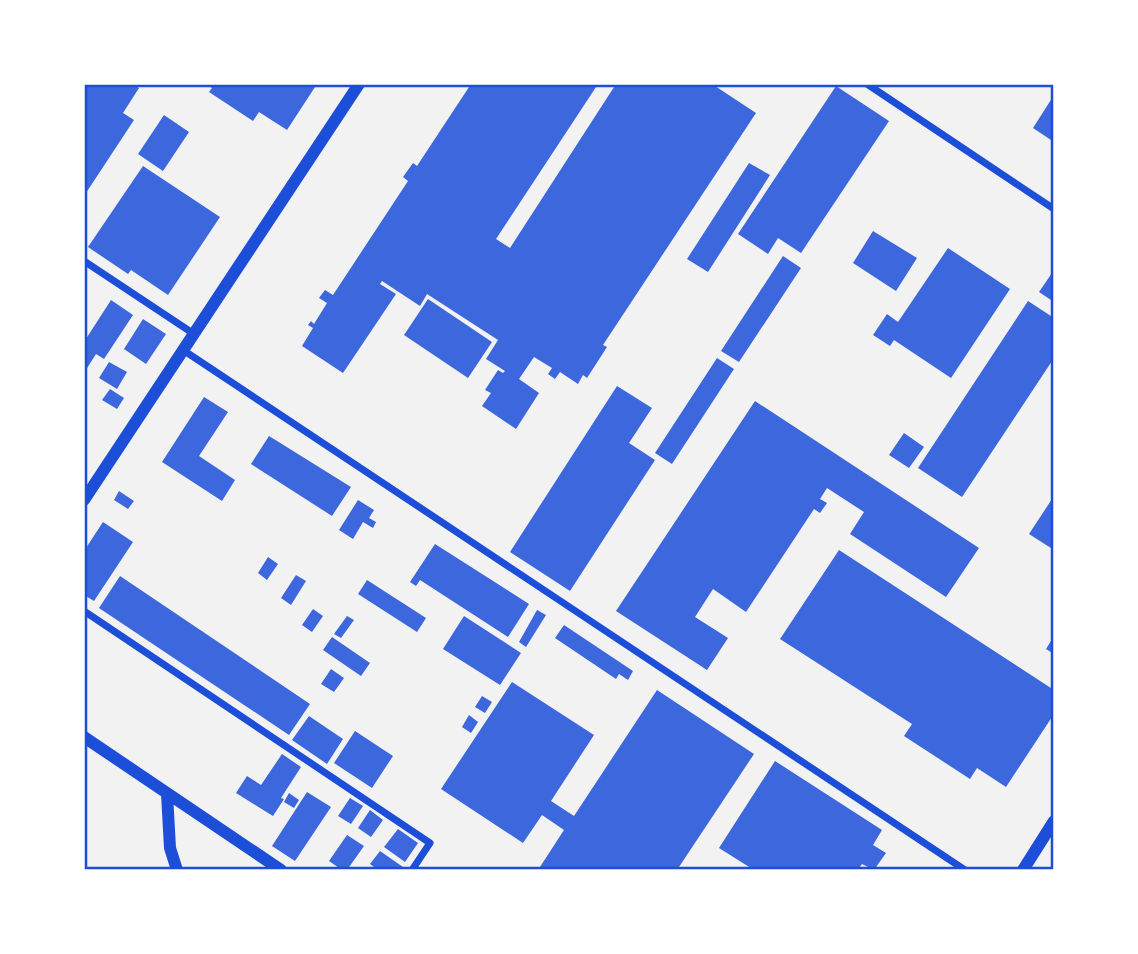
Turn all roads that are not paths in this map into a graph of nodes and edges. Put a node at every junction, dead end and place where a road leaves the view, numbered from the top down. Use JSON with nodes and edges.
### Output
{"nodes":[{"id":1,"x":359,"y":84,"type":"edge"},
{"id":2,"x":867,"y":84,"type":"edge"},
{"id":3,"x":1054,"y":209,"type":"edge"},
{"id":4,"x":84,"y":261,"type":"edge"},
{"id":5,"x":194,"y":334,"type":"junction"},
{"id":6,"x":183,"y":351,"type":"junction"},
{"id":7,"x":84,"y":500,"type":"edge"},
{"id":8,"x":84,"y":611,"type":"edge"},
{"id":9,"x":84,"y":737,"type":"edge"},
{"id":10,"x":167,"y":794,"type":"junction"},
{"id":11,"x":1054,"y":821,"type":"edge"},
{"id":12,"x":177,"y":870,"type":"edge"},
{"id":13,"x":281,"y":870,"type":"edge"},
{"id":14,"x":412,"y":870,"type":"edge"},
{"id":15,"x":965,"y":870,"type":"edge"},
{"id":16,"x":1023,"y":870,"type":"edge"}],
"edges":[{"from":1,"to":5,"type":"street"},
{"from":2,"to":3,"type":"street"},
{"from":4,"to":5,"type":"street"},
{"from":5,"to":6,"type":"street"},
{"from":6,"to":7,"type":"street"},
{"from":6,"to":15,"type":"street"},
{"from":8,"to":14,"type":"street"},
{"from":9,"to":10,"type":"street"},
{"from":10,"to":12,"type":"street"},
{"from":10,"to":13,"type":"street"},
{"from":11,"to":16,"type":"street"}]}
